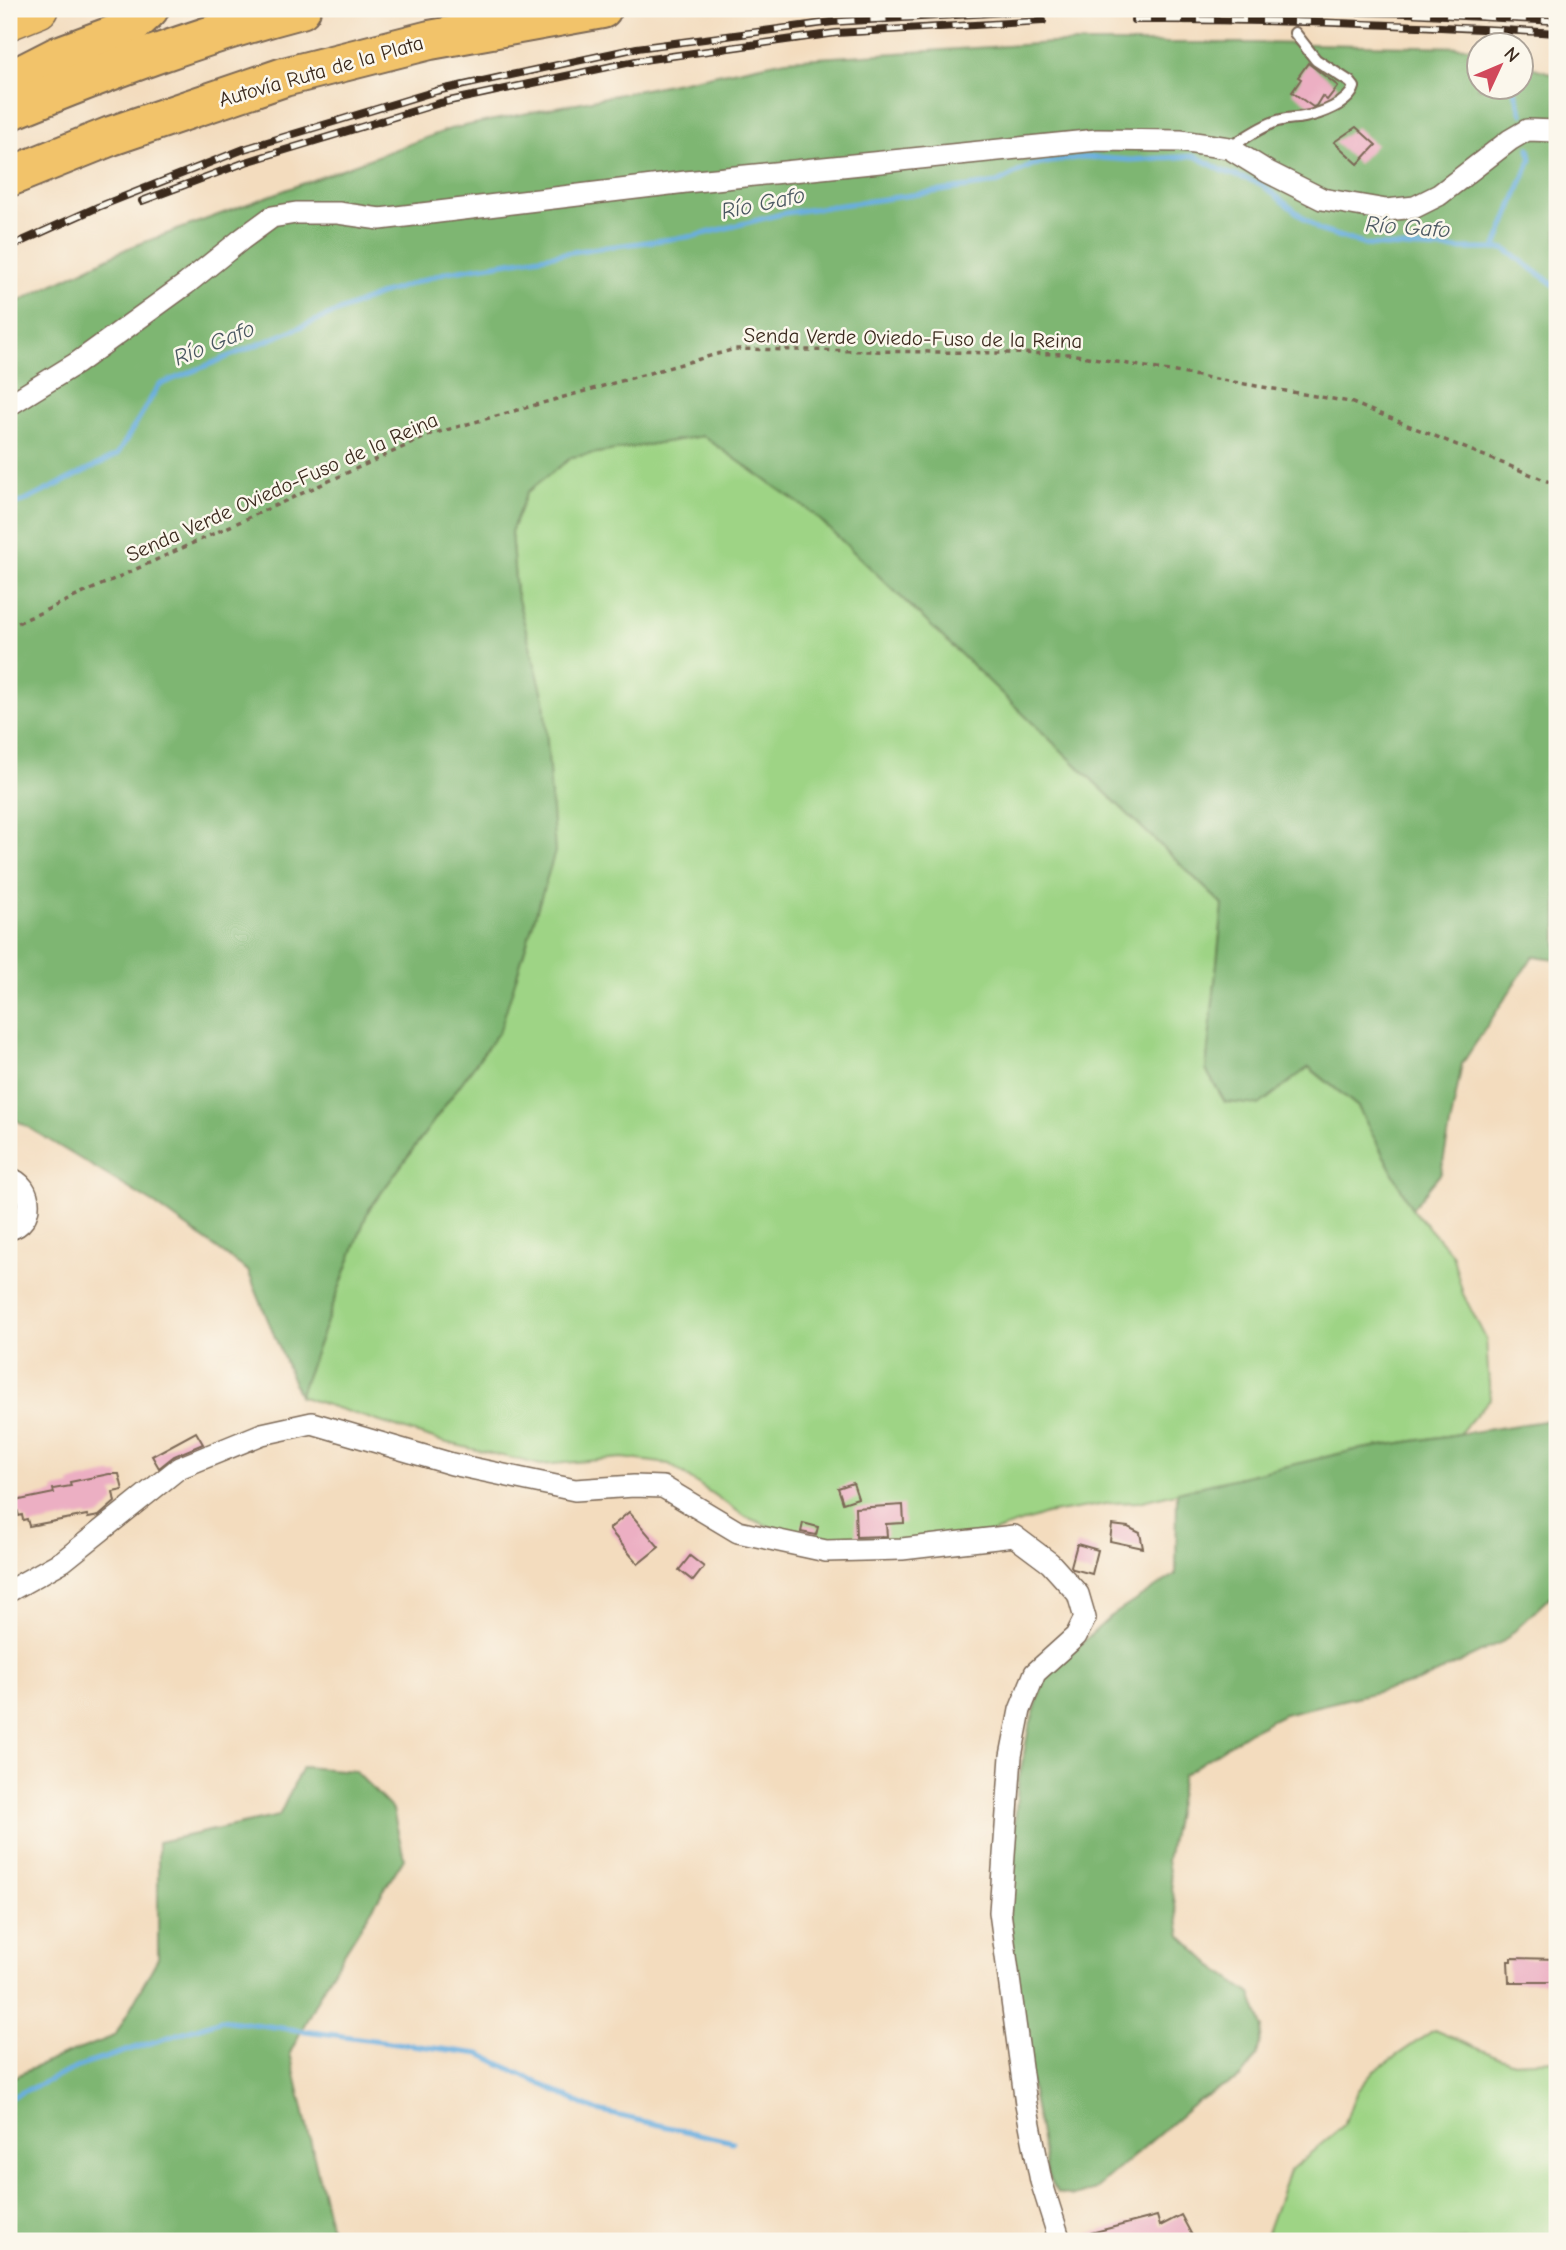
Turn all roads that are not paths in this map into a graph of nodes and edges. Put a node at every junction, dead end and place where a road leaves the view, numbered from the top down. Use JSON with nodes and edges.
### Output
{"nodes":[{"id":1,"x":149,"y":9,"type":"edge"},
{"id":2,"x":301,"y":9,"type":"edge"},
{"id":3,"x":603,"y":9,"type":"edge"},
{"id":4,"x":1295,"y":33,"type":"dead end"},
{"id":5,"x":9,"y":81,"type":"edge"},
{"id":6,"x":9,"y":111,"type":"edge"},
{"id":7,"x":1557,"y":131,"type":"edge"},
{"id":8,"x":1229,"y":148,"type":"junction"},
{"id":9,"x":9,"y":177,"type":"edge"},
{"id":10,"x":9,"y":405,"type":"edge"},
{"id":11,"x":9,"y":1178,"type":"edge"},
{"id":12,"x":9,"y":1229,"type":"edge"},
{"id":13,"x":9,"y":1591,"type":"edge"},
{"id":14,"x":1060,"y":2241,"type":"edge"}],
"edges":[{"from":1,"to":5,"type":"highway"},
{"from":2,"to":6,"type":"highway"},
{"from":3,"to":9,"type":"highway","name":"Autovía Ruta de la Plata"},
{"from":4,"to":8,"type":"lane"},
{"from":7,"to":8,"type":"street"},
{"from":8,"to":10,"type":"street"},
{"from":11,"to":12,"type":"street"},
{"from":13,"to":14,"type":"street"}]}
